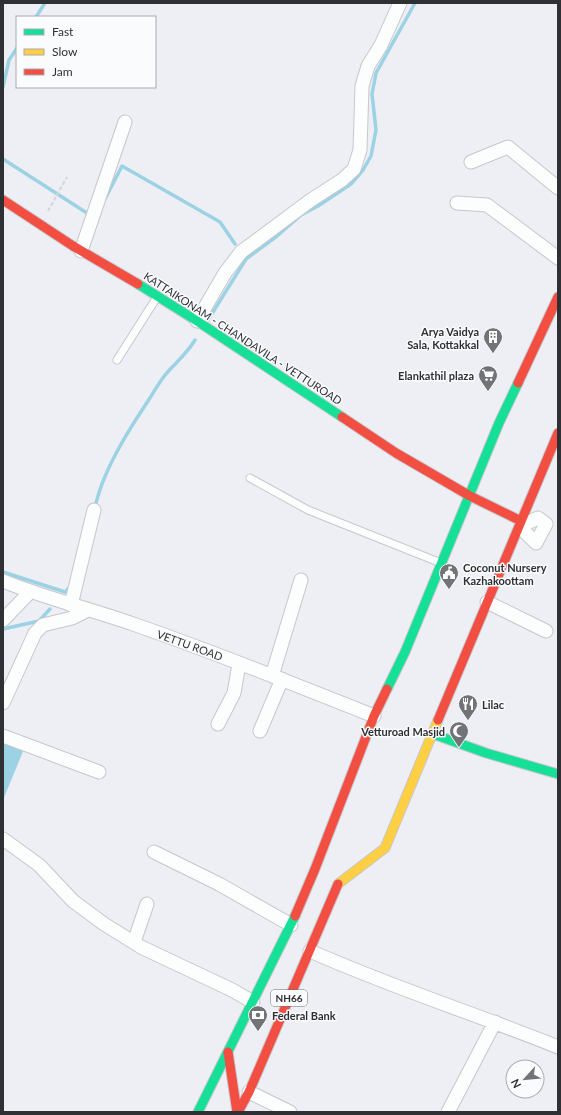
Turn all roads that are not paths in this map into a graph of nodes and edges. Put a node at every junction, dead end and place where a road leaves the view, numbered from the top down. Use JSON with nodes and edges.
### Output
{"nodes":[{"id":1,"x":400,"y":3,"type":"edge"},
{"id":2,"x":125,"y":122,"type":"dead end"},
{"id":3,"x":471,"y":162,"type":"dead end"},
{"id":4,"x":558,"y":188,"type":"edge"},
{"id":5,"x":3,"y":200,"type":"edge"},
{"id":6,"x":457,"y":204,"type":"dead end"},
{"id":7,"x":80,"y":250,"type":"junction"},
{"id":8,"x":558,"y":258,"type":"edge"},
{"id":9,"x":157,"y":296,"type":"junction"},
{"id":10,"x":558,"y":297,"type":"edge"},
{"id":11,"x":197,"y":321,"type":"junction"},
{"id":12,"x":117,"y":360,"type":"dead end"},
{"id":13,"x":558,"y":433,"type":"edge"},
{"id":14,"x":250,"y":478,"type":"dead end"},
{"id":15,"x":470,"y":496,"type":"junction"},
{"id":16,"x":94,"y":510,"type":"dead end"},
{"id":17,"x":523,"y":522,"type":"junction"},
{"id":18,"x":441,"y":563,"type":"junction"},
{"id":19,"x":301,"y":580,"type":"dead end"},
{"id":20,"x":3,"y":581,"type":"edge"},
{"id":21,"x":30,"y":592,"type":"junction"},
{"id":22,"x":487,"y":602,"type":"junction"},
{"id":23,"x":71,"y":605,"type":"junction"},
{"id":24,"x":88,"y":610,"type":"junction"},
{"id":25,"x":3,"y":620,"type":"edge"},
{"id":26,"x":546,"y":631,"type":"dead end"},
{"id":27,"x":239,"y":664,"type":"junction"},
{"id":28,"x":277,"y":678,"type":"junction"},
{"id":29,"x":3,"y":703,"type":"edge"},
{"id":30,"x":374,"y":716,"type":"junction"},
{"id":31,"x":218,"y":724,"type":"dead end"},
{"id":32,"x":260,"y":731,"type":"dead end"},
{"id":33,"x":433,"y":734,"type":"junction"},
{"id":34,"x":3,"y":736,"type":"edge"},
{"id":35,"x":99,"y":772,"type":"dead end"},
{"id":36,"x":558,"y":774,"type":"edge"},
{"id":37,"x":3,"y":839,"type":"edge"},
{"id":38,"x":154,"y":852,"type":"dead end"},
{"id":39,"x":147,"y":904,"type":"dead end"},
{"id":40,"x":291,"y":925,"type":"junction"},
{"id":41,"x":134,"y":942,"type":"junction"},
{"id":42,"x":310,"y":951,"type":"junction"},
{"id":43,"x":253,"y":1002,"type":"junction"},
{"id":44,"x":495,"y":1022,"type":"junction"},
{"id":45,"x":558,"y":1046,"type":"edge"},
{"id":46,"x":228,"y":1052,"type":"junction"},
{"id":47,"x":249,"y":1092,"type":"junction"},
{"id":48,"x":198,"y":1112,"type":"edge"},
{"id":49,"x":238,"y":1112,"type":"edge"},
{"id":50,"x":290,"y":1112,"type":"edge"},
{"id":51,"x":448,"y":1112,"type":"edge"}],
"edges":[{"from":1,"to":11,"type":"street"},
{"from":2,"to":7,"type":"street"},
{"from":3,"to":4,"type":"street"},
{"from":5,"to":7,"type":"main road","name":"KATTAIKONAM - CHANDAVILA - VETTUROAD"},
{"from":6,"to":8,"type":"street"},
{"from":7,"to":9,"type":"main road","name":"KATTAIKONAM - CHANDAVILA - VETTUROAD"},
{"from":9,"to":11,"type":"main road","name":"KATTAIKONAM - CHANDAVILA - VETTUROAD"},
{"from":9,"to":12,"type":"lane"},
{"from":10,"to":15,"type":"main road"},
{"from":11,"to":15,"type":"main road","name":"KATTAIKONAM - CHANDAVILA - VETTUROAD"},
{"from":13,"to":17,"type":"main road"},
{"from":14,"to":18,"type":"lane"},
{"from":15,"to":17,"type":"main road","name":"KATTAIKONAM - CHANDAVILA - VETTUROAD"},
{"from":15,"to":18,"type":"main road"},
{"from":16,"to":23,"type":"street"},
{"from":17,"to":22,"type":"main road"},
{"from":18,"to":30,"type":"main road"},
{"from":19,"to":28,"type":"street"},
{"from":20,"to":21,"type":"street","name":"VETTU ROAD"},
{"from":21,"to":23,"type":"street","name":"VETTU ROAD"},
{"from":21,"to":25,"type":"street"},
{"from":22,"to":26,"type":"street"},
{"from":22,"to":33,"type":"main road"},
{"from":23,"to":24,"type":"street","name":"VETTU ROAD"},
{"from":24,"to":27,"type":"street","name":"VETTU ROAD"},
{"from":24,"to":29,"type":"street"},
{"from":27,"to":28,"type":"street","name":"VETTU ROAD"},
{"from":27,"to":31,"type":"street"},
{"from":28,"to":30,"type":"street","name":"VETTU ROAD"},
{"from":28,"to":32,"type":"street"},
{"from":30,"to":40,"type":"main road"},
{"from":33,"to":36,"type":"main road"},
{"from":33,"to":42,"type":"main road","number":"NH66"},
{"from":34,"to":35,"type":"street"},
{"from":37,"to":41,"type":"street"},
{"from":38,"to":40,"type":"street"},
{"from":39,"to":41,"type":"street"},
{"from":40,"to":43,"type":"main road"},
{"from":41,"to":43,"type":"street"},
{"from":42,"to":44,"type":"street"},
{"from":42,"to":47,"type":"main road","number":"NH66"},
{"from":43,"to":46,"type":"main road"},
{"from":44,"to":45,"type":"street"},
{"from":44,"to":51,"type":"street"},
{"from":46,"to":48,"type":"main road"},
{"from":46,"to":49,"type":"main road"},
{"from":47,"to":49,"type":"main road","number":"NH66"},
{"from":47,"to":50,"type":"street"}]}
